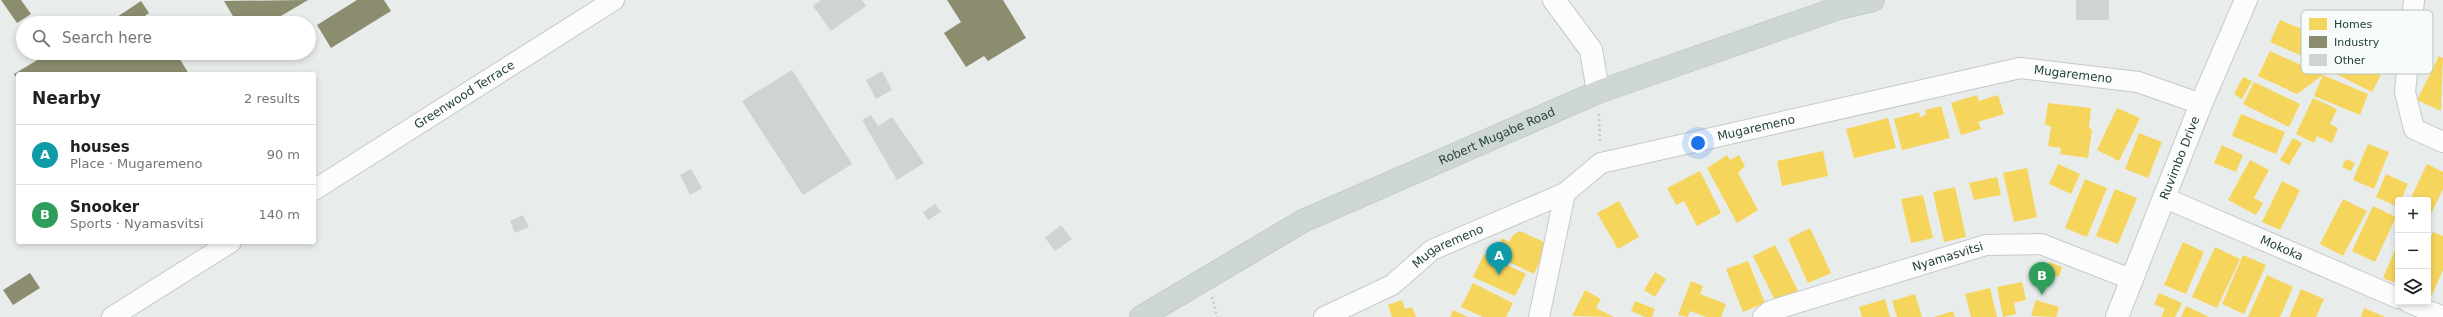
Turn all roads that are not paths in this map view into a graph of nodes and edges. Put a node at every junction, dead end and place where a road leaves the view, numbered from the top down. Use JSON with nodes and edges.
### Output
{"nodes":[{"id":1,"x":614,"y":0,"type":"edge"},
{"id":2,"x":1554,"y":0,"type":"edge"},
{"id":3,"x":1873,"y":0,"type":"edge"},
{"id":4,"x":2246,"y":0,"type":"edge"},
{"id":5,"x":2414,"y":0,"type":"edge"},
{"id":6,"x":2413,"y":10,"type":"edge"},
{"id":7,"x":2407,"y":74,"type":"edge"},
{"id":8,"x":1598,"y":92,"type":"junction"},
{"id":9,"x":2201,"y":104,"type":"junction"},
{"id":10,"x":2443,"y":142,"type":"edge"},
{"id":11,"x":316,"y":189,"type":"edge"},
{"id":12,"x":1565,"y":193,"type":"junction"},
{"id":13,"x":2165,"y":198,"type":"junction"},
{"id":14,"x":228,"y":244,"type":"edge"},
{"id":15,"x":2134,"y":280,"type":"junction"},
{"id":16,"x":2395,"y":297,"type":"edge"},
{"id":17,"x":2415,"y":305,"type":"edge"},
{"id":18,"x":112,"y":317,"type":"edge"},
{"id":19,"x":1141,"y":317,"type":"edge"},
{"id":20,"x":1324,"y":317,"type":"edge"},
{"id":21,"x":1539,"y":317,"type":"edge"},
{"id":22,"x":1763,"y":317,"type":"edge"},
{"id":23,"x":2117,"y":317,"type":"edge"},
{"id":24,"x":2443,"y":317,"type":"edge"}],
"edges":[{"from":1,"to":11,"type":"street","name":"Greenwood Terrace"},
{"from":2,"to":8,"type":"street"},
{"from":3,"to":8,"type":"main road","name":"Robert Mugabe Road"},
{"from":4,"to":9,"type":"street","name":"Ruvimbo Drive"},
{"from":5,"to":6,"type":"street"},
{"from":7,"to":10,"type":"street"},
{"from":8,"to":19,"type":"main road","name":"Robert Mugabe Road"},
{"from":9,"to":12,"type":"street","name":"Mugaremeno"},
{"from":9,"to":13,"type":"street","name":"Ruvimbo Drive"},
{"from":12,"to":20,"type":"street","name":"Mugaremeno"},
{"from":12,"to":21,"type":"street"},
{"from":13,"to":15,"type":"street","name":"Ruvimbo Drive"},
{"from":13,"to":16,"type":"street","name":"Mokoka"},
{"from":14,"to":18,"type":"street"},
{"from":15,"to":22,"type":"street","name":"Nyamasvitsi"},
{"from":15,"to":23,"type":"street","name":"Ruvimbo Drive"},
{"from":17,"to":24,"type":"street"}]}
